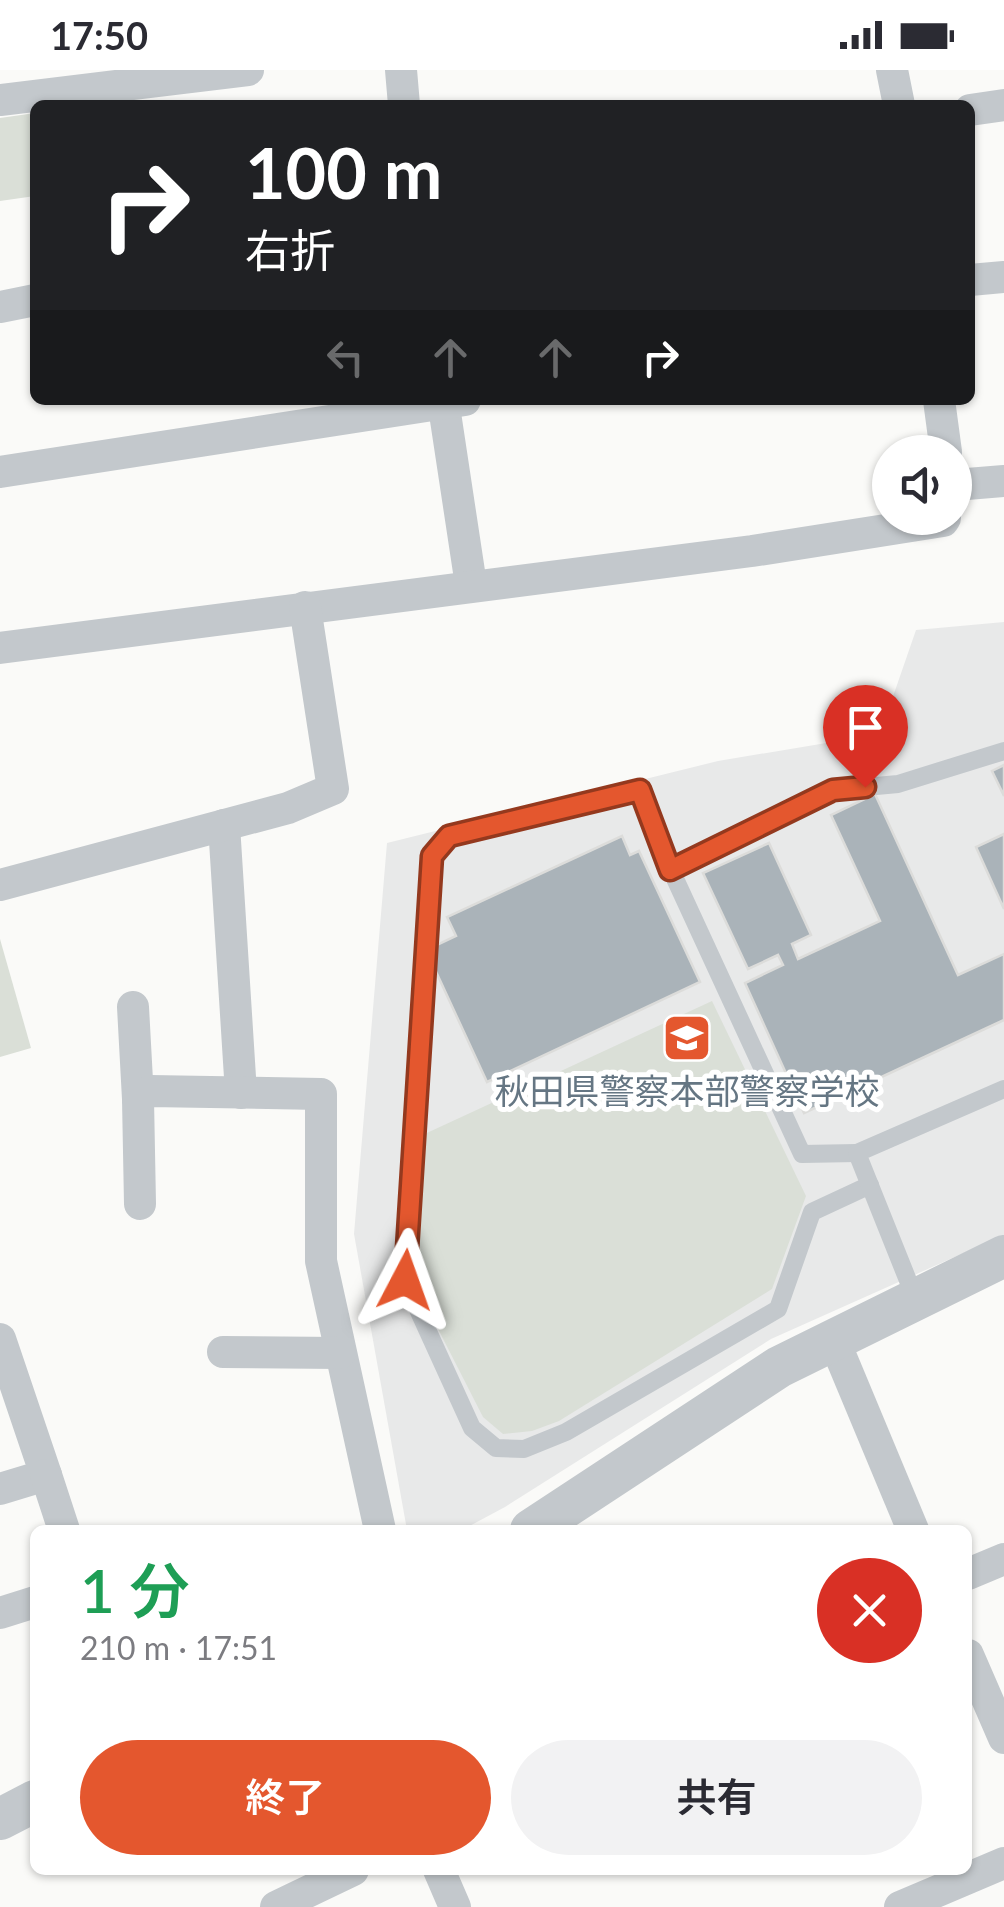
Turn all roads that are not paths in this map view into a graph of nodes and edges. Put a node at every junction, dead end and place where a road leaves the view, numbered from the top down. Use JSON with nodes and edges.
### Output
{"nodes":[{"id":1,"x":248,"y":70,"type":"edge"},
{"id":2,"x":401,"y":70,"type":"edge"},
{"id":3,"x":892,"y":70,"type":"edge"},
{"id":4,"x":0,"y":100,"type":"edge"},
{"id":5,"x":404,"y":100,"type":"edge"},
{"id":6,"x":897,"y":100,"type":"edge"},
{"id":7,"x":1004,"y":105,"type":"edge"},
{"id":8,"x":975,"y":109,"type":"edge"},
{"id":9,"x":1004,"y":277,"type":"edge"},
{"id":10,"x":975,"y":280,"type":"edge"},
{"id":11,"x":30,"y":301,"type":"edge"},
{"id":12,"x":0,"y":307,"type":"edge"},
{"id":13,"x":425,"y":405,"type":"edge"},
{"id":14,"x":450,"y":405,"type":"edge"},
{"id":15,"x":941,"y":405,"type":"edge"},
{"id":16,"x":944,"y":435,"type":"edge"},
{"id":17,"x":0,"y":472,"type":"edge"},
{"id":18,"x":1004,"y":481,"type":"edge"},
{"id":19,"x":972,"y":484,"type":"edge"},
{"id":20,"x":872,"y":533,"type":"edge"},
{"id":21,"x":471,"y":585,"type":"junction"},
{"id":22,"x":305,"y":606,"type":"junction"},
{"id":23,"x":0,"y":648,"type":"edge"},
{"id":24,"x":1004,"y":752,"type":"edge"},
{"id":25,"x":224,"y":825,"type":"junction"},
{"id":26,"x":670,"y":870,"type":"junction"},
{"id":27,"x":0,"y":885,"type":"edge"},
{"id":28,"x":134,"y":1007,"type":"dead end"},
{"id":29,"x":1004,"y":1089,"type":"edge"},
{"id":30,"x":241,"y":1092,"type":"junction"},
{"id":31,"x":138,"y":1099,"type":"junction"},
{"id":32,"x":857,"y":1153,"type":"junction"},
{"id":33,"x":870,"y":1185,"type":"junction"},
{"id":34,"x":140,"y":1204,"type":"dead end"},
{"id":35,"x":1004,"y":1256,"type":"edge"},
{"id":36,"x":915,"y":1298,"type":"junction"},
{"id":37,"x":833,"y":1338,"type":"junction"},
{"id":38,"x":0,"y":1339,"type":"edge"},
{"id":39,"x":223,"y":1352,"type":"dead end"},
{"id":40,"x":340,"y":1353,"type":"junction"},
{"id":41,"x":46,"y":1475,"type":"junction"},
{"id":42,"x":0,"y":1490,"type":"edge"},
{"id":43,"x":62,"y":1525,"type":"edge"},
{"id":44,"x":379,"y":1525,"type":"edge"},
{"id":45,"x":538,"y":1525,"type":"edge"},
{"id":46,"x":911,"y":1525,"type":"edge"},
{"id":47,"x":1004,"y":1559,"type":"edge"},
{"id":48,"x":972,"y":1572,"type":"edge"},
{"id":49,"x":30,"y":1604,"type":"edge"},
{"id":50,"x":0,"y":1613,"type":"edge"},
{"id":51,"x":972,"y":1664,"type":"edge"},
{"id":52,"x":1004,"y":1738,"type":"edge"},
{"id":53,"x":30,"y":1803,"type":"edge"},
{"id":54,"x":0,"y":1819,"type":"edge"},
{"id":55,"x":1004,"y":1863,"type":"edge"},
{"id":56,"x":342,"y":1875,"type":"edge"},
{"id":57,"x":441,"y":1875,"type":"edge"},
{"id":58,"x":276,"y":1907,"type":"edge"},
{"id":59,"x":455,"y":1907,"type":"edge"},
{"id":60,"x":900,"y":1907,"type":"edge"}],
"edges":[{"from":1,"to":4,"type":"street"},
{"from":2,"to":5,"type":"street"},
{"from":3,"to":6,"type":"street"},
{"from":7,"to":8,"type":"street"},
{"from":9,"to":10,"type":"street"},
{"from":11,"to":12,"type":"street"},
{"from":13,"to":17,"type":"street"},
{"from":14,"to":21,"type":"street"},
{"from":15,"to":16,"type":"street"},
{"from":18,"to":19,"type":"street"},
{"from":20,"to":21,"type":"street"},
{"from":21,"to":22,"type":"street"},
{"from":22,"to":23,"type":"street"},
{"from":22,"to":25,"type":"street"},
{"from":24,"to":26,"type":"lane"},
{"from":25,"to":27,"type":"street"},
{"from":25,"to":30,"type":"street"},
{"from":26,"to":32,"type":"lane"},
{"from":26,"to":33,"type":"lane"},
{"from":28,"to":31,"type":"street"},
{"from":29,"to":32,"type":"lane"},
{"from":30,"to":31,"type":"street"},
{"from":30,"to":40,"type":"street"},
{"from":31,"to":34,"type":"street"},
{"from":32,"to":33,"type":"lane"},
{"from":33,"to":36,"type":"lane"},
{"from":35,"to":36,"type":"street"},
{"from":36,"to":37,"type":"street"},
{"from":37,"to":45,"type":"street"},
{"from":37,"to":46,"type":"street"},
{"from":38,"to":41,"type":"street"},
{"from":39,"to":40,"type":"street"},
{"from":40,"to":44,"type":"street"},
{"from":41,"to":42,"type":"street"},
{"from":41,"to":43,"type":"street"},
{"from":47,"to":48,"type":"street"},
{"from":49,"to":50,"type":"street"},
{"from":51,"to":52,"type":"street"},
{"from":53,"to":54,"type":"street"},
{"from":55,"to":60,"type":"street"},
{"from":56,"to":58,"type":"street"},
{"from":57,"to":59,"type":"street"}]}
